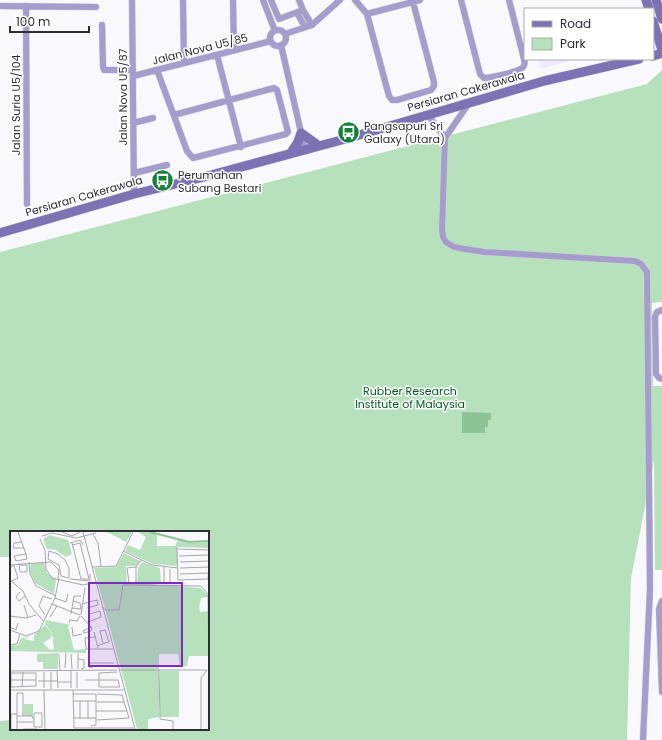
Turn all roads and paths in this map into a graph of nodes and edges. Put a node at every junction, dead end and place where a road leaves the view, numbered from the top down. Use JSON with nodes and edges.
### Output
{"nodes":[{"id":1,"x":132,"y":0,"type":"edge"},
{"id":2,"x":183,"y":0,"type":"edge"},
{"id":3,"x":233,"y":0,"type":"edge"},
{"id":4,"x":263,"y":0,"type":"edge"},
{"id":5,"x":271,"y":0,"type":"edge"},
{"id":6,"x":299,"y":0,"type":"edge"},
{"id":7,"x":340,"y":0,"type":"edge"},
{"id":8,"x":355,"y":0,"type":"edge"},
{"id":9,"x":420,"y":0,"type":"edge"},
{"id":10,"x":461,"y":0,"type":"edge"},
{"id":11,"x":509,"y":0,"type":"edge"},
{"id":12,"x":656,"y":0,"type":"edge"},
{"id":13,"x":413,"y":2,"type":"junction"},
{"id":14,"x":0,"y":6,"type":"edge"},
{"id":15,"x":26,"y":6,"type":"junction"},
{"id":16,"x":96,"y":7,"type":"dead end"},
{"id":17,"x":303,"y":10,"type":"junction"},
{"id":18,"x":297,"y":13,"type":"junction"},
{"id":19,"x":367,"y":14,"type":"junction"},
{"id":20,"x":662,"y":19,"type":"edge"},
{"id":21,"x":312,"y":24,"type":"junction"},
{"id":22,"x":654,"y":24,"type":"edge"},
{"id":23,"x":102,"y":25,"type":"dead end"},
{"id":24,"x":306,"y":27,"type":"junction"},
{"id":25,"x":275,"y":31,"type":"junction"},
{"id":26,"x":285,"y":34,"type":"junction"},
{"id":27,"x":657,"y":34,"type":"junction"},
{"id":28,"x":271,"y":41,"type":"junction"},
{"id":29,"x":654,"y":44,"type":"edge"},
{"id":30,"x":281,"y":45,"type":"junction"},
{"id":31,"x":234,"y":50,"type":"junction"},
{"id":32,"x":662,"y":51,"type":"edge"},
{"id":33,"x":217,"y":54,"type":"junction"},
{"id":34,"x":635,"y":60,"type":"edge"},
{"id":35,"x":184,"y":63,"type":"junction"},
{"id":36,"x":157,"y":70,"type":"junction"},
{"id":37,"x":133,"y":73,"type":"junction"},
{"id":38,"x":228,"y":101,"type":"junction"},
{"id":39,"x":469,"y":103,"type":"junction"},
{"id":40,"x":174,"y":115,"type":"junction"},
{"id":41,"x":428,"y":115,"type":"junction"},
{"id":42,"x":153,"y":118,"type":"dead end"},
{"id":43,"x":133,"y":122,"type":"junction"},
{"id":44,"x":301,"y":133,"type":"junction"},
{"id":45,"x":445,"y":138,"type":"junction"},
{"id":46,"x":319,"y":146,"type":"junction"},
{"id":47,"x":240,"y":147,"type":"junction"},
{"id":48,"x":305,"y":150,"type":"junction"},
{"id":49,"x":290,"y":154,"type":"junction"},
{"id":50,"x":167,"y":165,"type":"dead end"},
{"id":51,"x":134,"y":173,"type":"junction"},
{"id":52,"x":134,"y":194,"type":"junction"},
{"id":53,"x":27,"y":204,"type":"dead end"},
{"id":54,"x":0,"y":233,"type":"edge"},
{"id":55,"x":662,"y":310,"type":"edge"},
{"id":56,"x":662,"y":379,"type":"edge"},
{"id":57,"x":662,"y":601,"type":"edge"},
{"id":58,"x":661,"y":647,"type":"edge"},
{"id":59,"x":662,"y":692,"type":"edge"},
{"id":60,"x":643,"y":740,"type":"edge"}],
"edges":[{"from":1,"to":37,"type":"street","name":"Jalan Nova U5/87"},
{"from":2,"to":35,"type":"street"},
{"from":3,"to":31,"type":"street"},
{"from":4,"to":25,"type":"street"},
{"from":5,"to":18,"type":"street"},
{"from":6,"to":17,"type":"street"},
{"from":7,"to":21,"type":"street"},
{"from":8,"to":19,"type":"street"},
{"from":9,"to":13,"type":"street"},
{"from":10,"to":11,"type":"street"},
{"from":12,"to":20,"type":"street"},
{"from":13,"to":19,"type":"street"},
{"from":13,"to":19,"type":"street"},
{"from":14,"to":15,"type":"street"},
{"from":15,"to":16,"type":"street"},
{"from":15,"to":53,"type":"street","name":"Jalan Suria U5/104"},
{"from":17,"to":18,"type":"street"},
{"from":17,"to":21,"type":"street"},
{"from":18,"to":24,"type":"street"},
{"from":21,"to":24,"type":"street"},
{"from":22,"to":27,"type":"street"},
{"from":23,"to":37,"type":"street","name":"Jalan Nova U5/85"},
{"from":24,"to":26,"type":"street"},
{"from":25,"to":26,"type":"street"},
{"from":25,"to":28,"type":"street"},
{"from":26,"to":30,"type":"street"},
{"from":27,"to":29,"type":"street"},
{"from":27,"to":32,"type":"street"},
{"from":28,"to":30,"type":"street"},
{"from":28,"to":31,"type":"street","name":"Jalan Nova U5/85"},
{"from":30,"to":44,"type":"street"},
{"from":31,"to":33,"type":"street","name":"Jalan Nova U5/85"},
{"from":33,"to":35,"type":"street","name":"Jalan Nova U5/85"},
{"from":33,"to":38,"type":"street"},
{"from":34,"to":39,"type":"street","name":"Persiaran Cakerawala"},
{"from":35,"to":36,"type":"street","name":"Jalan Nova U5/85"},
{"from":36,"to":37,"type":"street","name":"Jalan Nova U5/85"},
{"from":36,"to":40,"type":"street"},
{"from":37,"to":43,"type":"street","name":"Jalan Nova U5/87"},
{"from":38,"to":40,"type":"street"},
{"from":38,"to":47,"type":"street"},
{"from":38,"to":47,"type":"street"},
{"from":39,"to":41,"type":"street","name":"Persiaran Cakerawala"},
{"from":39,"to":45,"type":"street"},
{"from":40,"to":47,"type":"street"},
{"from":41,"to":45,"type":"street"},
{"from":41,"to":46,"type":"street","name":"Persiaran Cakerawala"},
{"from":42,"to":43,"type":"street"},
{"from":43,"to":51,"type":"street","name":"Jalan Nova U5/87"},
{"from":44,"to":46,"type":"street"},
{"from":44,"to":48,"type":"street"},
{"from":44,"to":49,"type":"street"},
{"from":45,"to":60,"type":"street"},
{"from":46,"to":48,"type":"street","name":"Persiaran Cakerawala"},
{"from":48,"to":49,"type":"street","name":"Persiaran Cakerawala"},
{"from":49,"to":52,"type":"street","name":"Persiaran Cakerawala"},
{"from":50,"to":51,"type":"street"},
{"from":51,"to":52,"type":"street","name":"Jalan Nova U5/87"},
{"from":52,"to":54,"type":"street","name":"Persiaran Cakerawala"},
{"from":55,"to":56,"type":"street"},
{"from":57,"to":58,"type":"street"},
{"from":58,"to":59,"type":"street"}]}
